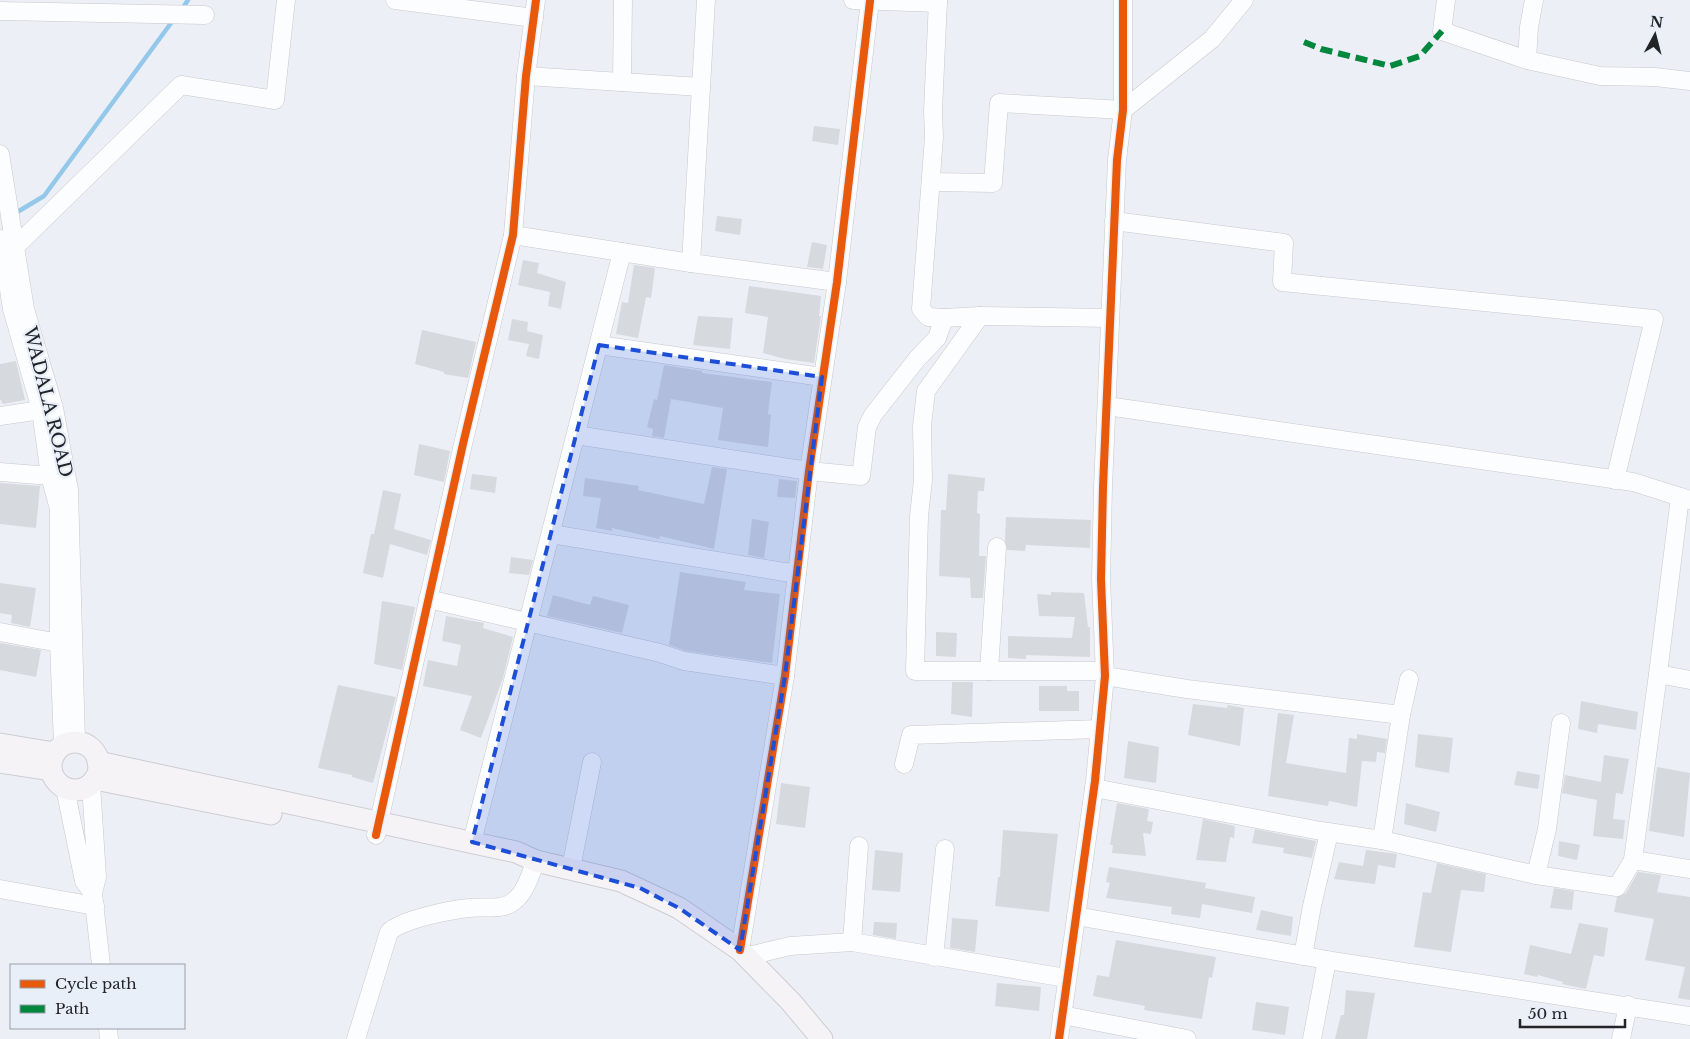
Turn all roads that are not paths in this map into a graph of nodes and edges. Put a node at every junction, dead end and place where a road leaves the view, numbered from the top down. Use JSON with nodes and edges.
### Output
{"nodes":[{"id":1,"x":286,"y":0,"type":"edge"},
{"id":2,"x":395,"y":0,"type":"edge"},
{"id":3,"x":536,"y":0,"type":"edge"},
{"id":4,"x":623,"y":0,"type":"edge"},
{"id":5,"x":706,"y":0,"type":"edge"},
{"id":6,"x":853,"y":0,"type":"edge"},
{"id":7,"x":1123,"y":0,"type":"edge"},
{"id":8,"x":1244,"y":0,"type":"edge"},
{"id":9,"x":1446,"y":0,"type":"edge"},
{"id":10,"x":1534,"y":0,"type":"edge"},
{"id":11,"x":870,"y":1,"type":"edge"},
{"id":12,"x":938,"y":1,"type":"edge"},
{"id":13,"x":439,"y":3,"type":"edge"},
{"id":14,"x":0,"y":11,"type":"edge"},
{"id":15,"x":205,"y":15,"type":"dead end"},
{"id":16,"x":534,"y":18,"type":"junction"},
{"id":17,"x":1527,"y":60,"type":"junction"},
{"id":18,"x":526,"y":76,"type":"junction"},
{"id":19,"x":1690,"y":81,"type":"edge"},
{"id":20,"x":622,"y":82,"type":"junction"},
{"id":21,"x":701,"y":87,"type":"junction"},
{"id":22,"x":1122,"y":110,"type":"junction"},
{"id":23,"x":0,"y":154,"type":"edge"},
{"id":24,"x":931,"y":182,"type":"junction"},
{"id":25,"x":3,"y":203,"type":"edge"},
{"id":26,"x":1114,"y":221,"type":"junction"},
{"id":27,"x":0,"y":235,"type":"edge"},
{"id":28,"x":513,"y":235,"type":"junction"},
{"id":29,"x":14,"y":248,"type":"junction"},
{"id":30,"x":622,"y":252,"type":"junction"},
{"id":31,"x":691,"y":263,"type":"junction"},
{"id":32,"x":836,"y":282,"type":"junction"},
{"id":33,"x":980,"y":316,"type":"junction"},
{"id":34,"x":944,"y":318,"type":"junction"},
{"id":35,"x":1110,"y":318,"type":"junction"},
{"id":36,"x":599,"y":345,"type":"junction"},
{"id":37,"x":822,"y":377,"type":"junction"},
{"id":38,"x":1107,"y":406,"type":"junction"},
{"id":39,"x":41,"y":410,"type":"junction"},
{"id":40,"x":0,"y":416,"type":"edge"},
{"id":41,"x":576,"y":435,"type":"junction"},
{"id":42,"x":809,"y":471,"type":"junction"},
{"id":43,"x":0,"y":472,"type":"edge"},
{"id":44,"x":50,"y":476,"type":"junction"},
{"id":45,"x":1615,"y":480,"type":"junction"},
{"id":46,"x":1685,"y":498,"type":"edge"},
{"id":47,"x":551,"y":534,"type":"junction"},
{"id":48,"x":997,"y":547,"type":"dead end"},
{"id":49,"x":797,"y":574,"type":"junction"},
{"id":50,"x":428,"y":599,"type":"junction"},
{"id":51,"x":529,"y":623,"type":"junction"},
{"id":52,"x":0,"y":632,"type":"edge"},
{"id":53,"x":66,"y":644,"type":"junction"},
{"id":54,"x":989,"y":671,"type":"junction"},
{"id":55,"x":1105,"y":673,"type":"junction"},
{"id":56,"x":1658,"y":674,"type":"junction"},
{"id":57,"x":785,"y":676,"type":"junction"},
{"id":58,"x":1409,"y":678,"type":"dead end"},
{"id":59,"x":1690,"y":680,"type":"edge"},
{"id":60,"x":1401,"y":715,"type":"junction"},
{"id":61,"x":1561,"y":723,"type":"dead end"},
{"id":62,"x":1100,"y":729,"type":"junction"},
{"id":63,"x":0,"y":744,"type":"edge"},
{"id":64,"x":61,"y":752,"type":"junction"},
{"id":65,"x":0,"y":762,"type":"edge"},
{"id":66,"x":592,"y":762,"type":"dead end"},
{"id":67,"x":904,"y":764,"type":"dead end"},
{"id":68,"x":95,"y":775,"type":"junction"},
{"id":69,"x":65,"y":788,"type":"junction"},
{"id":70,"x":1094,"y":788,"type":"junction"},
{"id":71,"x":377,"y":829,"type":"junction"},
{"id":72,"x":1329,"y":833,"type":"junction"},
{"id":73,"x":1382,"y":840,"type":"junction"},
{"id":74,"x":472,"y":842,"type":"junction"},
{"id":75,"x":859,"y":846,"type":"dead end"},
{"id":76,"x":945,"y":849,"type":"dead end"},
{"id":77,"x":1633,"y":860,"type":"junction"},
{"id":78,"x":536,"y":861,"type":"junction"},
{"id":79,"x":571,"y":868,"type":"junction"},
{"id":80,"x":1690,"y":869,"type":"edge"},
{"id":81,"x":1536,"y":875,"type":"junction"},
{"id":82,"x":0,"y":889,"type":"edge"},
{"id":83,"x":94,"y":900,"type":"junction"},
{"id":84,"x":1076,"y":916,"type":"junction"},
{"id":85,"x":852,"y":942,"type":"junction"},
{"id":86,"x":743,"y":953,"type":"junction"},
{"id":87,"x":1303,"y":956,"type":"junction"},
{"id":88,"x":934,"y":957,"type":"junction"},
{"id":89,"x":1327,"y":960,"type":"junction"},
{"id":90,"x":101,"y":964,"type":"edge"},
{"id":91,"x":1066,"y":978,"type":"junction"},
{"id":92,"x":1628,"y":1005,"type":"junction"},
{"id":93,"x":1062,"y":1015,"type":"junction"},
{"id":94,"x":1690,"y":1016,"type":"edge"},
{"id":95,"x":356,"y":1039,"type":"edge"},
{"id":96,"x":822,"y":1039,"type":"edge"},
{"id":97,"x":1059,"y":1039,"type":"edge"},
{"id":98,"x":1186,"y":1039,"type":"edge"},
{"id":99,"x":1312,"y":1039,"type":"edge"},
{"id":100,"x":1621,"y":1039,"type":"edge"}],
"edges":[{"from":1,"to":29,"type":"street"},
{"from":2,"to":13,"type":"street"},
{"from":3,"to":16,"type":"street"},
{"from":4,"to":20,"type":"street"},
{"from":5,"to":21,"type":"street"},
{"from":6,"to":11,"type":"street"},
{"from":7,"to":22,"type":"street"},
{"from":8,"to":22,"type":"street"},
{"from":9,"to":17,"type":"street"},
{"from":10,"to":17,"type":"street"},
{"from":11,"to":12,"type":"street"},
{"from":11,"to":32,"type":"street"},
{"from":12,"to":24,"type":"street"},
{"from":13,"to":16,"type":"street"},
{"from":14,"to":15,"type":"street"},
{"from":16,"to":18,"type":"street"},
{"from":17,"to":19,"type":"street"},
{"from":18,"to":20,"type":"street"},
{"from":18,"to":28,"type":"street"},
{"from":20,"to":21,"type":"street"},
{"from":21,"to":31,"type":"street"},
{"from":22,"to":24,"type":"street"},
{"from":22,"to":26,"type":"street"},
{"from":23,"to":25,"type":"street","name":"WADALA ROAD"},
{"from":24,"to":34,"type":"street"},
{"from":25,"to":29,"type":"street","name":"WADALA ROAD"},
{"from":26,"to":35,"type":"street"},
{"from":26,"to":45,"type":"street"},
{"from":27,"to":39,"type":"street","name":"WADALA ROAD"},
{"from":28,"to":30,"type":"street"},
{"from":28,"to":50,"type":"street"},
{"from":29,"to":53,"type":"street","name":"WADALA ROAD"},
{"from":30,"to":31,"type":"street"},
{"from":30,"to":36,"type":"street"},
{"from":31,"to":32,"type":"street"},
{"from":32,"to":37,"type":"street"},
{"from":33,"to":34,"type":"street"},
{"from":33,"to":35,"type":"street"},
{"from":33,"to":54,"type":"street"},
{"from":34,"to":42,"type":"street"},
{"from":35,"to":38,"type":"street"},
{"from":36,"to":37,"type":"street"},
{"from":36,"to":41,"type":"street"},
{"from":37,"to":42,"type":"street"},
{"from":38,"to":45,"type":"street"},
{"from":38,"to":55,"type":"street"},
{"from":39,"to":40,"type":"street"},
{"from":39,"to":44,"type":"street","name":"WADALA ROAD"},
{"from":41,"to":42,"type":"street"},
{"from":41,"to":47,"type":"street"},
{"from":42,"to":49,"type":"street"},
{"from":43,"to":44,"type":"street"},
{"from":44,"to":53,"type":"street","name":"WADALA ROAD"},
{"from":45,"to":46,"type":"street"},
{"from":46,"to":56,"type":"street"},
{"from":47,"to":49,"type":"street"},
{"from":47,"to":51,"type":"street"},
{"from":48,"to":54,"type":"street"},
{"from":49,"to":57,"type":"street"},
{"from":50,"to":51,"type":"street"},
{"from":50,"to":71,"type":"street"},
{"from":51,"to":57,"type":"street"},
{"from":51,"to":74,"type":"street"},
{"from":52,"to":53,"type":"street"},
{"from":53,"to":64,"type":"street","name":"WADALA ROAD"},
{"from":54,"to":55,"type":"street"},
{"from":55,"to":60,"type":"street"},
{"from":55,"to":62,"type":"street"},
{"from":56,"to":59,"type":"street"},
{"from":56,"to":77,"type":"street"},
{"from":57,"to":86,"type":"street"},
{"from":58,"to":60,"type":"street"},
{"from":60,"to":73,"type":"street"},
{"from":61,"to":81,"type":"street"},
{"from":62,"to":67,"type":"street"},
{"from":62,"to":70,"type":"street"},
{"from":63,"to":64,"type":"main road"},
{"from":64,"to":65,"type":"main road"},
{"from":64,"to":68,"type":"main road"},
{"from":64,"to":69,"type":"main road"},
{"from":66,"to":79,"type":"street"},
{"from":68,"to":69,"type":"main road"},
{"from":68,"to":71,"type":"main road"},
{"from":68,"to":83,"type":"street"},
{"from":69,"to":83,"type":"street"},
{"from":70,"to":72,"type":"street"},
{"from":70,"to":84,"type":"street"},
{"from":71,"to":74,"type":"main road"},
{"from":71,"to":78,"type":"main road"},
{"from":72,"to":73,"type":"street"},
{"from":72,"to":87,"type":"street"},
{"from":73,"to":81,"type":"street"},
{"from":74,"to":78,"type":"main road"},
{"from":75,"to":85,"type":"street"},
{"from":76,"to":88,"type":"street"},
{"from":77,"to":80,"type":"street"},
{"from":77,"to":81,"type":"street"},
{"from":78,"to":79,"type":"main road"},
{"from":78,"to":95,"type":"street"},
{"from":79,"to":86,"type":"main road"},
{"from":82,"to":83,"type":"street"},
{"from":83,"to":90,"type":"street"},
{"from":84,"to":87,"type":"street"},
{"from":84,"to":91,"type":"street"},
{"from":85,"to":86,"type":"street"},
{"from":85,"to":88,"type":"street"},
{"from":86,"to":96,"type":"main road"},
{"from":87,"to":89,"type":"street"},
{"from":88,"to":91,"type":"street"},
{"from":89,"to":92,"type":"street"},
{"from":89,"to":99,"type":"street"},
{"from":91,"to":93,"type":"street"},
{"from":92,"to":94,"type":"street"},
{"from":92,"to":100,"type":"street"},
{"from":93,"to":97,"type":"street"},
{"from":93,"to":98,"type":"street"}]}
